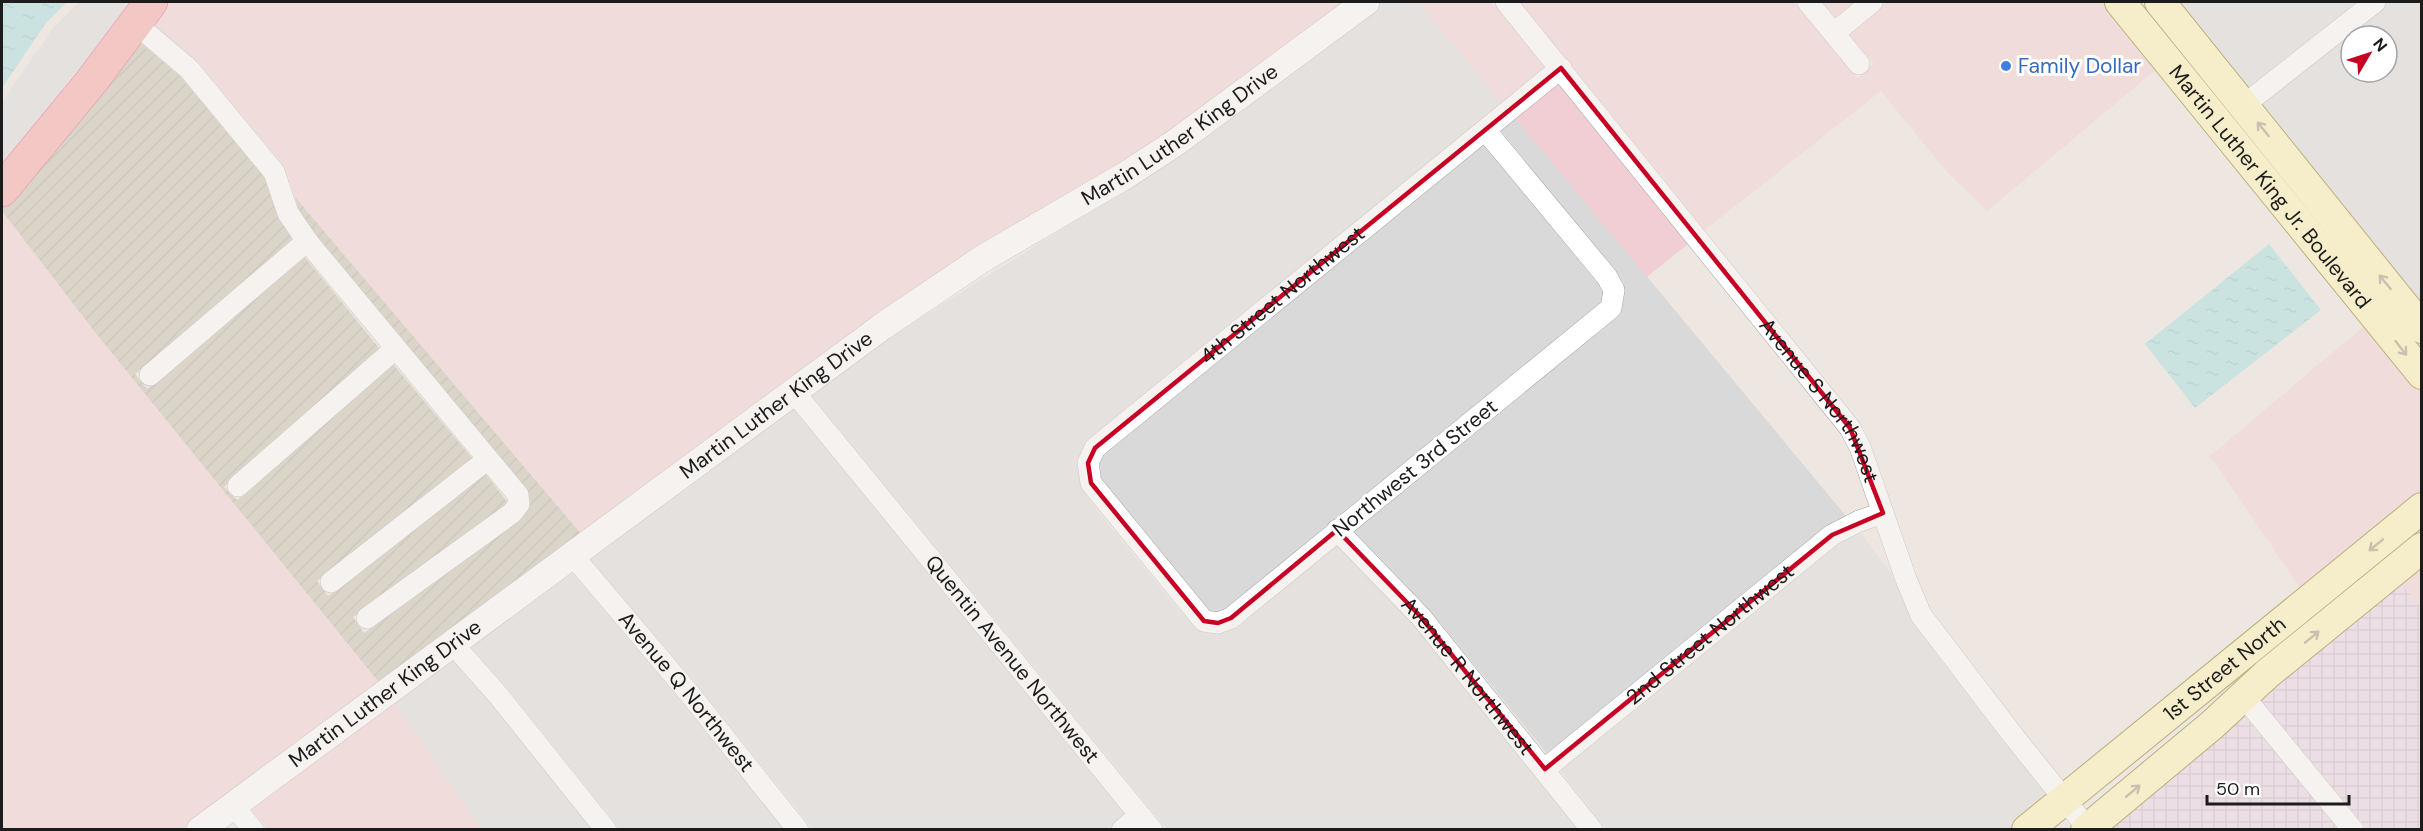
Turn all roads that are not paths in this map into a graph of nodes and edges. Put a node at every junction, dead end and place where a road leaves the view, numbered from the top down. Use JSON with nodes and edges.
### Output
{"nodes":[{"id":1,"x":1366,"y":2,"type":"edge"},
{"id":2,"x":1506,"y":2,"type":"edge"},
{"id":3,"x":1808,"y":2,"type":"edge"},
{"id":4,"x":1872,"y":2,"type":"edge"},
{"id":5,"x":2120,"y":2,"type":"edge"},
{"id":6,"x":2160,"y":2,"type":"edge"},
{"id":7,"x":2374,"y":2,"type":"edge"},
{"id":8,"x":143,"y":13,"type":"edge"},
{"id":9,"x":1834,"y":33,"type":"junction"},
{"id":10,"x":1859,"y":64,"type":"dead end"},
{"id":11,"x":1561,"y":68,"type":"junction"},
{"id":12,"x":2244,"y":105,"type":"junction"},
{"id":13,"x":1486,"y":131,"type":"junction"},
{"id":14,"x":2,"y":190,"type":"edge"},
{"id":15,"x":307,"y":241,"type":"junction"},
{"id":16,"x":2421,"y":328,"type":"edge"},
{"id":17,"x":395,"y":349,"type":"junction"},
{"id":18,"x":2421,"y":374,"type":"edge"},
{"id":19,"x":150,"y":375,"type":"dead end"},
{"id":20,"x":794,"y":392,"type":"junction"},
{"id":21,"x":488,"y":459,"type":"junction"},
{"id":22,"x":238,"y":486,"type":"dead end"},
{"id":23,"x":2421,"y":508,"type":"edge"},
{"id":24,"x":1883,"y":513,"type":"junction"},
{"id":25,"x":1337,"y":530,"type":"junction"},
{"id":26,"x":2421,"y":548,"type":"edge"},
{"id":27,"x":573,"y":556,"type":"junction"},
{"id":28,"x":331,"y":582,"type":"dead end"},
{"id":29,"x":367,"y":618,"type":"dead end"},
{"id":30,"x":1211,"y":622,"type":"joint"},
{"id":31,"x":452,"y":643,"type":"junction"},
{"id":32,"x":2244,"y":697,"type":"junction"},
{"id":33,"x":1545,"y":769,"type":"junction"},
{"id":34,"x":2065,"y":799,"type":"junction"},
{"id":35,"x":232,"y":805,"type":"junction"},
{"id":36,"x":1146,"y":822,"type":"edge"},
{"id":37,"x":2088,"y":829,"type":"edge"},
{"id":38,"x":200,"y":830,"type":"edge"},
{"id":39,"x":253,"y":830,"type":"edge"},
{"id":40,"x":606,"y":830,"type":"edge"},
{"id":41,"x":798,"y":830,"type":"edge"},
{"id":42,"x":1122,"y":830,"type":"edge"},
{"id":43,"x":1592,"y":830,"type":"edge"},
{"id":44,"x":2027,"y":830,"type":"edge"},
{"id":45,"x":2353,"y":830,"type":"edge"}],
"edges":[{"from":1,"to":20,"type":"street","name":"Martin Luther King Drive"},
{"from":2,"to":11,"type":"street","name":"Avenue S Northwest"},
{"from":3,"to":9,"type":"street"},
{"from":4,"to":9,"type":"street"},
{"from":5,"to":18,"type":"main road","name":"Martin Luther King Jr. Boulevard","one_way":true},
{"from":6,"to":12,"type":"main road","name":"Martin Luther King Jr. Boulevard"},
{"from":7,"to":12,"type":"street"},
{"from":8,"to":14,"type":"highway"},
{"from":8,"to":15,"type":"street"},
{"from":9,"to":10,"type":"street"},
{"from":11,"to":13,"type":"street","name":"4th Street Northwest"},
{"from":11,"to":24,"type":"street","name":"Avenue S Northwest"},
{"from":16,"to":12,"type":"main road","name":"Martin Luther King Jr. Boulevard","one_way":true},
{"from":13,"to":25,"type":"street","name":"Northwest 3rd Street"},
{"from":13,"to":30,"type":"street","name":"4th Street Northwest"},
{"from":15,"to":17,"type":"street"},
{"from":15,"to":19,"type":"street"},
{"from":17,"to":21,"type":"street"},
{"from":17,"to":22,"type":"street"},
{"from":20,"to":27,"type":"street","name":"Martin Luther King Drive"},
{"from":20,"to":36,"type":"street","name":"Quentin Avenue Northwest"},
{"from":21,"to":28,"type":"street"},
{"from":21,"to":29,"type":"street"},
{"from":23,"to":34,"type":"main road","name":"1st Street North","one_way":true},
{"from":24,"to":33,"type":"street","name":"2nd Street Northwest"},
{"from":24,"to":34,"type":"street","name":"Avenue S Northwest"},
{"from":25,"to":30,"type":"street","name":"Northwest 3rd Street"},
{"from":25,"to":33,"type":"street","name":"Avenue R Northwest"},
{"from":32,"to":26,"type":"main road","name":"1st Street North","one_way":true},
{"from":27,"to":31,"type":"street","name":"Martin Luther King Drive"},
{"from":27,"to":41,"type":"street","name":"Avenue Q Northwest"},
{"from":31,"to":35,"type":"street","name":"Martin Luther King Drive"},
{"from":31,"to":40,"type":"street"},
{"from":37,"to":32,"type":"main road","name":"1st Street North","one_way":true},
{"from":32,"to":45,"type":"street"},
{"from":33,"to":43,"type":"street","name":"Avenue R Northwest"},
{"from":34,"to":37,"type":"street","name":"Avenue S Northwest"},
{"from":34,"to":44,"type":"main road","name":"1st Street North"},
{"from":35,"to":38,"type":"street","name":"Martin Luther King Drive"},
{"from":35,"to":39,"type":"street"},
{"from":36,"to":42,"type":"street"}]}
